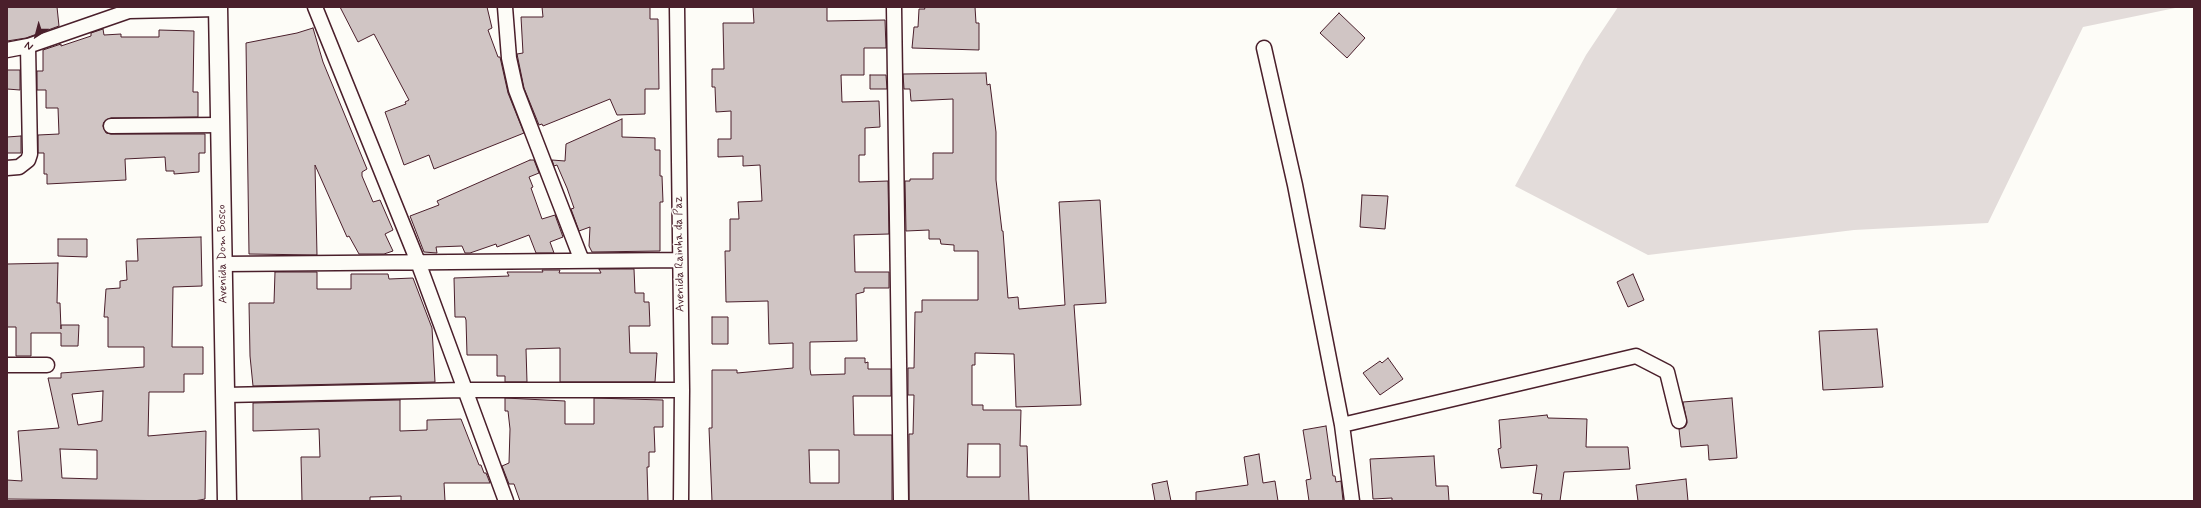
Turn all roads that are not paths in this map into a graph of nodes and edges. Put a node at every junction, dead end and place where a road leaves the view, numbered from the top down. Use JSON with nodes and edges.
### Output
{"nodes":[{"id":1,"x":316,"y":7,"type":"edge"},
{"id":2,"x":677,"y":7,"type":"edge"},
{"id":3,"x":894,"y":7,"type":"edge"},
{"id":4,"x":218,"y":8,"type":"edge"},
{"id":5,"x":504,"y":10,"type":"edge"},
{"id":6,"x":28,"y":46,"type":"junction"},
{"id":7,"x":1264,"y":48,"type":"dead end"},
{"id":8,"x":7,"y":50,"type":"edge"},
{"id":9,"x":220,"y":125,"type":"junction"},
{"id":10,"x":111,"y":126,"type":"dead end"},
{"id":11,"x":9,"y":168,"type":"edge"},
{"id":12,"x":680,"y":260,"type":"junction"},
{"id":13,"x":582,"y":261,"type":"junction"},
{"id":14,"x":418,"y":262,"type":"junction"},
{"id":15,"x":223,"y":264,"type":"junction"},
{"id":16,"x":7,"y":365,"type":"edge"},
{"id":17,"x":47,"y":365,"type":"dead end"},
{"id":18,"x":465,"y":390,"type":"junction"},
{"id":19,"x":682,"y":390,"type":"junction"},
{"id":20,"x":225,"y":395,"type":"junction"},
{"id":21,"x":1679,"y":420,"type":"dead end"},
{"id":22,"x":1342,"y":425,"type":"junction"},
{"id":23,"x":227,"y":501,"type":"edge"},
{"id":24,"x":506,"y":501,"type":"edge"},
{"id":25,"x":681,"y":501,"type":"edge"},
{"id":26,"x":901,"y":501,"type":"edge"},
{"id":27,"x":1352,"y":501,"type":"edge"}],
"edges":[{"from":1,"to":14,"type":"street"},
{"from":2,"to":12,"type":"street","name":"Avenida Rainha da Paz"},
{"from":3,"to":26,"type":"street"},
{"from":4,"to":6,"type":"street"},
{"from":4,"to":9,"type":"street","name":"Avenida Dom Bosco"},
{"from":5,"to":13,"type":"street"},
{"from":6,"to":8,"type":"street"},
{"from":6,"to":11,"type":"street"},
{"from":7,"to":22,"type":"street"},
{"from":9,"to":10,"type":"street"},
{"from":9,"to":15,"type":"street","name":"Avenida Dom Bosco"},
{"from":12,"to":13,"type":"street"},
{"from":12,"to":19,"type":"street","name":"Avenida Rainha da Paz"},
{"from":13,"to":14,"type":"street"},
{"from":14,"to":15,"type":"street"},
{"from":14,"to":18,"type":"street"},
{"from":15,"to":20,"type":"street","name":"Avenida Dom Bosco"},
{"from":16,"to":17,"type":"street"},
{"from":18,"to":19,"type":"street"},
{"from":18,"to":20,"type":"street"},
{"from":18,"to":24,"type":"street"},
{"from":19,"to":25,"type":"street","name":"Avenida Rainha da Paz"},
{"from":20,"to":23,"type":"street","name":"Avenida Dom Bosco"},
{"from":21,"to":22,"type":"street"},
{"from":22,"to":27,"type":"street"}]}
